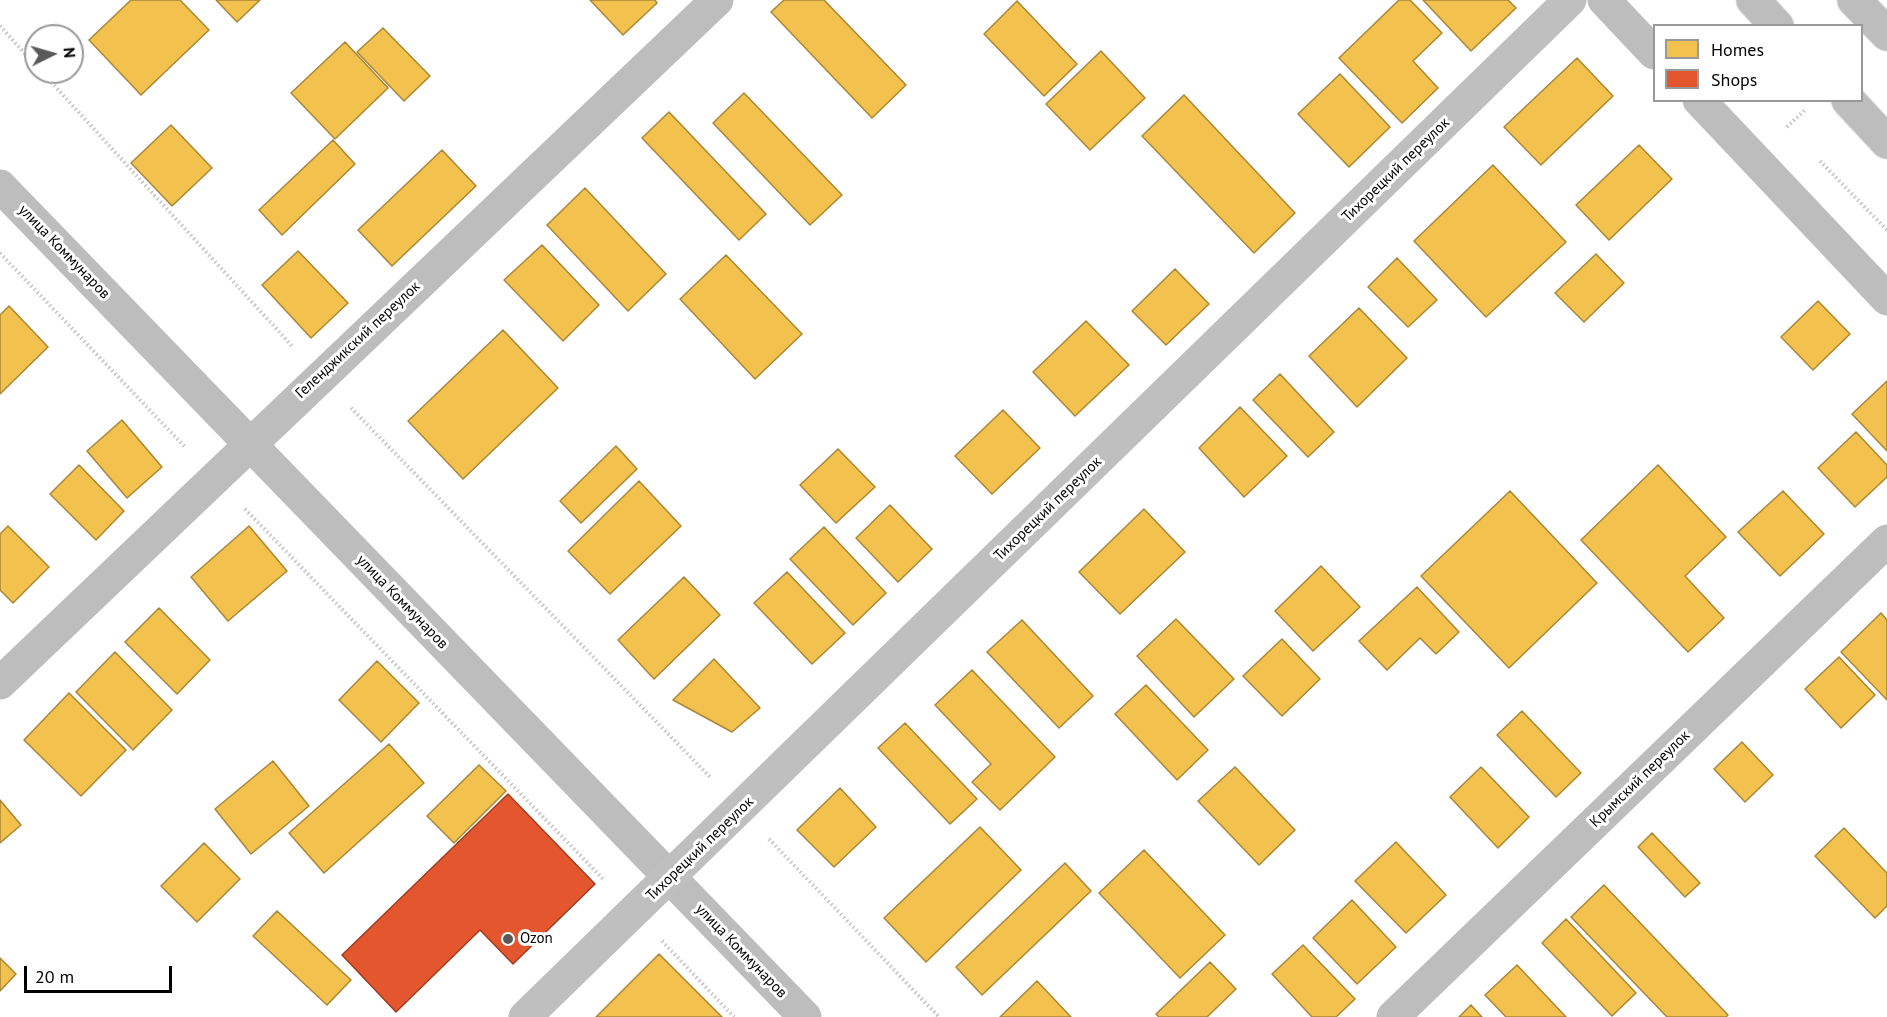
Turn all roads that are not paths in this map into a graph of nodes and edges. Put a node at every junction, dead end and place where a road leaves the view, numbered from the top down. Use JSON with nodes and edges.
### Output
{"nodes":[{"id":1,"x":717,"y":0,"type":"edge"},
{"id":2,"x":1570,"y":0,"type":"edge"},
{"id":3,"x":1604,"y":0,"type":"edge"},
{"id":4,"x":1753,"y":0,"type":"edge"},
{"id":5,"x":1854,"y":0,"type":"edge"},
{"id":6,"x":1775,"y":24,"type":"edge"},
{"id":7,"x":1887,"y":34,"type":"edge"},
{"id":8,"x":1653,"y":52,"type":"edge"},
{"id":9,"x":1701,"y":102,"type":"edge"},
{"id":10,"x":1850,"y":102,"type":"edge"},
{"id":11,"x":1887,"y":142,"type":"edge"},
{"id":12,"x":0,"y":186,"type":"edge"},
{"id":13,"x":1887,"y":299,"type":"edge"},
{"id":14,"x":249,"y":444,"type":"junction"},
{"id":15,"x":1887,"y":541,"type":"edge"},
{"id":16,"x":0,"y":683,"type":"edge"},
{"id":17,"x":670,"y":878,"type":"junction"},
{"id":18,"x":525,"y":1017,"type":"edge"},
{"id":19,"x":806,"y":1017,"type":"edge"},
{"id":20,"x":1393,"y":1017,"type":"edge"}],
"edges":[{"from":1,"to":14,"type":"street","name":"Геленджикский переулок"},
{"from":2,"to":17,"type":"street","name":"Тихорецкий переулок"},
{"from":3,"to":8,"type":"street"},
{"from":4,"to":6,"type":"street"},
{"from":5,"to":7,"type":"street"},
{"from":9,"to":13,"type":"street"},
{"from":10,"to":11,"type":"street"},
{"from":12,"to":14,"type":"street","name":"улица Коммунаров"},
{"from":14,"to":16,"type":"street","name":"Геленджикский переулок"},
{"from":14,"to":17,"type":"street","name":"улица Коммунаров"},
{"from":15,"to":20,"type":"street","name":"Крымский переулок"},
{"from":17,"to":18,"type":"street","name":"Тихорецкий переулок"},
{"from":17,"to":19,"type":"street","name":"улица Коммунаров"}]}
